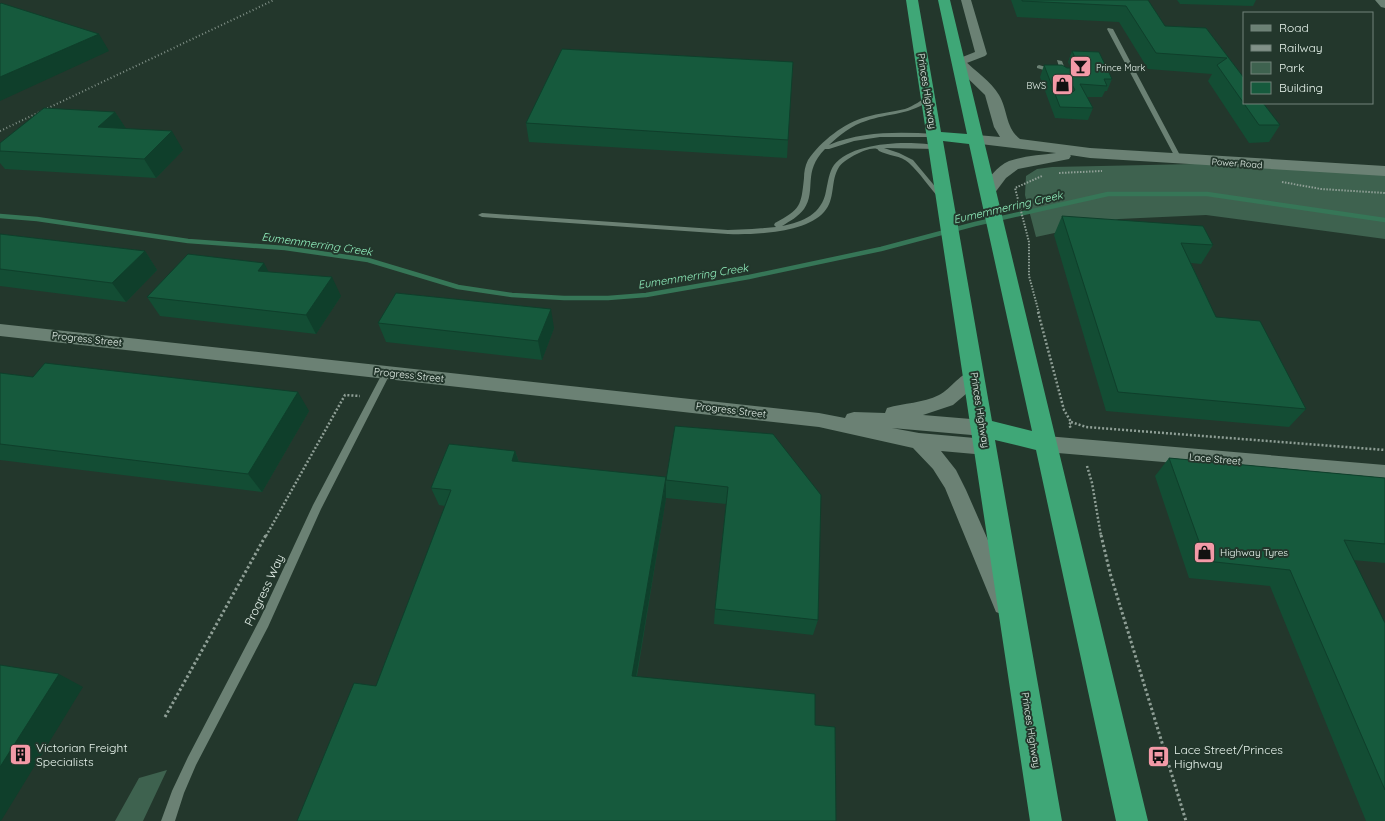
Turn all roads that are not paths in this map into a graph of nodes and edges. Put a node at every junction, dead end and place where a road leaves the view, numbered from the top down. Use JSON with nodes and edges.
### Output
{"nodes":[{"id":1,"x":912,"y":0,"type":"edge"},
{"id":2,"x":944,"y":0,"type":"edge"},
{"id":3,"x":966,"y":0,"type":"edge"},
{"id":4,"x":1380,"y":0,"type":"edge"},
{"id":5,"x":1385,"y":5,"type":"edge"},
{"id":6,"x":1110,"y":29,"type":"dead end"},
{"id":7,"x":1059,"y":61,"type":"dead end"},
{"id":8,"x":959,"y":62,"type":"junction"},
{"id":9,"x":1055,"y":76,"type":"edge"},
{"id":10,"x":929,"y":98,"type":"junction"},
{"id":11,"x":936,"y":142,"type":"junction"},
{"id":12,"x":1016,"y":144,"type":"junction"},
{"id":13,"x":978,"y":145,"type":"junction"},
{"id":14,"x":876,"y":148,"type":"junction"},
{"id":15,"x":817,"y":153,"type":"junction"},
{"id":16,"x":1090,"y":153,"type":"junction"},
{"id":17,"x":1072,"y":154,"type":"junction"},
{"id":18,"x":1179,"y":159,"type":"junction"},
{"id":19,"x":1385,"y":171,"type":"edge"},
{"id":20,"x":989,"y":195,"type":"junction"},
{"id":21,"x":946,"y":206,"type":"junction"},
{"id":22,"x":482,"y":215,"type":"dead end"},
{"id":23,"x":728,"y":232,"type":"junction"},
{"id":24,"x":0,"y":330,"type":"edge"},
{"id":25,"x":387,"y":372,"type":"junction"},
{"id":26,"x":974,"y":377,"type":"junction"},
{"id":27,"x":858,"y":419,"type":"junction"},
{"id":28,"x":819,"y":420,"type":"junction"},
{"id":29,"x":984,"y":437,"type":"junction"},
{"id":30,"x":919,"y":442,"type":"junction"},
{"id":31,"x":1046,"y":444,"type":"junction"},
{"id":32,"x":1385,"y":473,"type":"edge"},
{"id":33,"x":1015,"y":631,"type":"junction"},
{"id":34,"x":168,"y":821,"type":"edge"},
{"id":35,"x":1046,"y":821,"type":"edge"},
{"id":36,"x":1132,"y":821,"type":"edge"}],
"edges":[{"from":1,"to":10,"type":"highway","name":"Princes Highway"},
{"from":2,"to":8,"type":"highway"},
{"from":3,"to":8,"type":"street"},
{"from":4,"to":5,"type":"street"},
{"from":6,"to":18,"type":"lane"},
{"from":7,"to":9,"type":"lane"},
{"from":8,"to":12,"type":"main road"},
{"from":8,"to":13,"type":"highway"},
{"from":10,"to":11,"type":"highway","name":"Princes Highway"},
{"from":10,"to":15,"type":"lane"},
{"from":11,"to":13,"type":"highway"},
{"from":11,"to":14,"type":"lane"},
{"from":11,"to":15,"type":"lane"},
{"from":11,"to":21,"type":"highway","name":"Princes Highway"},
{"from":12,"to":13,"type":"main road","name":"Power Road"},
{"from":12,"to":16,"type":"main road","name":"Power Road"},
{"from":13,"to":17,"type":"main road","name":"Power Road"},
{"from":13,"to":20,"type":"highway"},
{"from":14,"to":21,"type":"lane"},
{"from":14,"to":23,"type":"lane"},
{"from":15,"to":23,"type":"lane"},
{"from":16,"to":17,"type":"main road","name":"Power Road"},
{"from":16,"to":18,"type":"main road","name":"Power Road"},
{"from":17,"to":20,"type":"main road"},
{"from":18,"to":19,"type":"main road","name":"Power Road"},
{"from":20,"to":31,"type":"highway"},
{"from":21,"to":26,"type":"highway","name":"Princes Highway"},
{"from":22,"to":23,"type":"lane"},
{"from":24,"to":25,"type":"street","name":"Progress Street"},
{"from":25,"to":28,"type":"street","name":"Progress Street"},
{"from":25,"to":34,"type":"lane","name":"Progress Way"},
{"from":26,"to":27,"type":"street"},
{"from":26,"to":29,"type":"highway","name":"Princes Highway"},
{"from":27,"to":28,"type":"street","name":"Progress Street"},
{"from":27,"to":29,"type":"street","name":"Progress Street"},
{"from":28,"to":30,"type":"street","name":"Progress Street"},
{"from":29,"to":30,"type":"street","name":"Progress Street"},
{"from":29,"to":31,"type":"highway"},
{"from":29,"to":33,"type":"highway","name":"Princes Highway"},
{"from":30,"to":33,"type":"street"},
{"from":31,"to":32,"type":"street","name":"Lace Street"},
{"from":31,"to":36,"type":"highway"},
{"from":33,"to":35,"type":"highway","name":"Princes Highway"}]}
